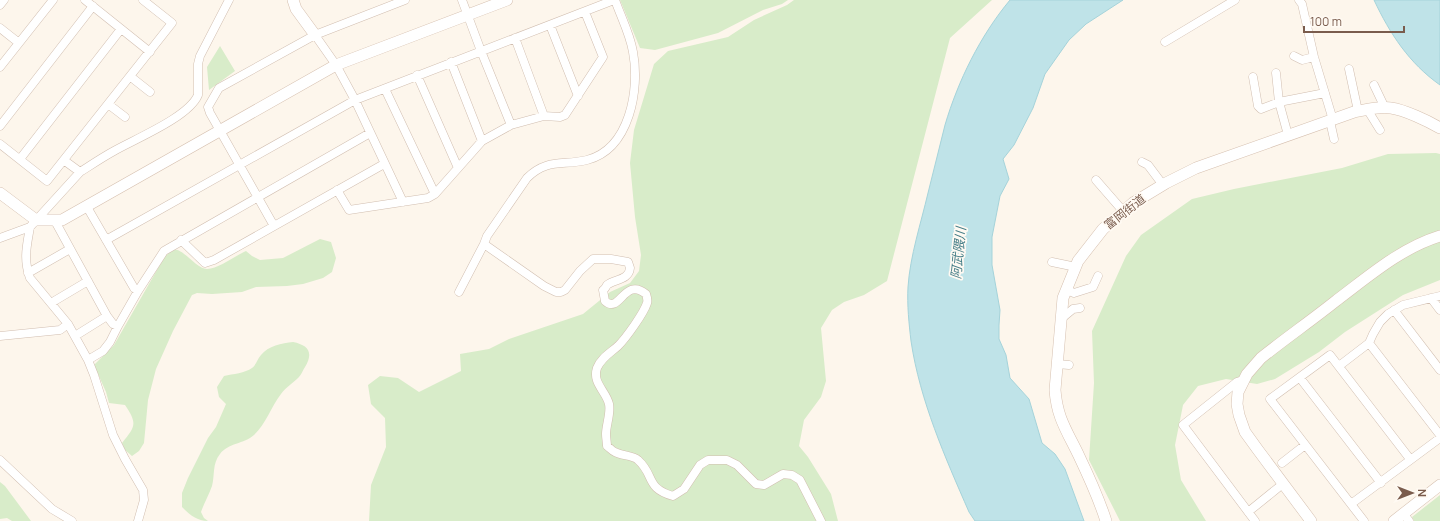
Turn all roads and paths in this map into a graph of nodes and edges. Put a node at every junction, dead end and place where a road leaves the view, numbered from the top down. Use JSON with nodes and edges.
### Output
{"nodes":[{"id":1,"x":4,"y":0,"type":"edge"},
{"id":2,"x":53,"y":0,"type":"edge"},
{"id":3,"x":85,"y":0,"type":"edge"},
{"id":4,"x":228,"y":0,"type":"edge"},
{"id":5,"x":293,"y":0,"type":"edge"},
{"id":6,"x":405,"y":0,"type":"edge"},
{"id":7,"x":462,"y":0,"type":"edge"},
{"id":8,"x":507,"y":0,"type":"edge"},
{"id":9,"x":614,"y":0,"type":"edge"},
{"id":10,"x":1235,"y":0,"type":"edge"},
{"id":11,"x":1300,"y":0,"type":"edge"},
{"id":12,"x":147,"y":1,"type":"edge"},
{"id":13,"x":0,"y":5,"type":"edge"},
{"id":14,"x":93,"y":6,"type":"junction"},
{"id":15,"x":585,"y":12,"type":"junction"},
{"id":16,"x":467,"y":15,"type":"junction"},
{"id":17,"x":550,"y":25,"type":"junction"},
{"id":18,"x":0,"y":28,"type":"edge"},
{"id":19,"x":121,"y":29,"type":"junction"},
{"id":20,"x":315,"y":35,"type":"junction"},
{"id":21,"x":515,"y":38,"type":"junction"},
{"id":22,"x":1165,"y":42,"type":"dead end"},
{"id":23,"x":19,"y":43,"type":"junction"},
{"id":24,"x":481,"y":51,"type":"junction"},
{"id":25,"x":150,"y":52,"type":"junction"},
{"id":26,"x":1294,"y":56,"type":"dead end"},
{"id":27,"x":1314,"y":57,"type":"junction"},
{"id":28,"x":451,"y":62,"type":"junction"},
{"id":29,"x":336,"y":65,"type":"junction"},
{"id":30,"x":0,"y":67,"type":"edge"},
{"id":31,"x":1349,"y":69,"type":"dead end"},
{"id":32,"x":1276,"y":73,"type":"dead end"},
{"id":33,"x":417,"y":75,"type":"junction"},
{"id":34,"x":131,"y":77,"type":"junction"},
{"id":35,"x":1253,"y":78,"type":"dead end"},
{"id":36,"x":1374,"y":85,"type":"dead end"},
{"id":37,"x":385,"y":89,"type":"junction"},
{"id":38,"x":150,"y":92,"type":"dead end"},
{"id":39,"x":1325,"y":93,"type":"junction"},
{"id":40,"x":578,"y":96,"type":"junction"},
{"id":41,"x":354,"y":100,"type":"junction"},
{"id":42,"x":1279,"y":102,"type":"junction"},
{"id":43,"x":108,"y":104,"type":"junction"},
{"id":44,"x":1385,"y":108,"type":"junction"},
{"id":45,"x":1363,"y":110,"type":"junction"},
{"id":46,"x":544,"y":116,"type":"junction"},
{"id":47,"x":125,"y":117,"type":"dead end"},
{"id":48,"x":1331,"y":120,"type":"junction"},
{"id":49,"x":511,"y":125,"type":"junction"},
{"id":50,"x":0,"y":126,"type":"edge"},
{"id":51,"x":1440,"y":128,"type":"edge"},
{"id":52,"x":1380,"y":130,"type":"dead end"},
{"id":53,"x":220,"y":131,"type":"junction"},
{"id":54,"x":370,"y":133,"type":"junction"},
{"id":55,"x":1288,"y":135,"type":"junction"},
{"id":56,"x":1334,"y":139,"type":"dead end"},
{"id":57,"x":482,"y":141,"type":"junction"},
{"id":58,"x":0,"y":144,"type":"edge"},
{"id":59,"x":20,"y":159,"type":"junction"},
{"id":60,"x":65,"y":161,"type":"junction"},
{"id":61,"x":1142,"y":162,"type":"dead end"},
{"id":62,"x":239,"y":164,"type":"junction"},
{"id":63,"x":384,"y":164,"type":"junction"},
{"id":64,"x":458,"y":168,"type":"junction"},
{"id":65,"x":80,"y":172,"type":"junction"},
{"id":66,"x":1096,"y":180,"type":"dead end"},
{"id":67,"x":1163,"y":185,"type":"junction"},
{"id":68,"x":337,"y":190,"type":"junction"},
{"id":69,"x":0,"y":193,"type":"edge"},
{"id":70,"x":435,"y":194,"type":"junction"},
{"id":71,"x":257,"y":197,"type":"junction"},
{"id":72,"x":403,"y":202,"type":"junction"},
{"id":73,"x":87,"y":207,"type":"junction"},
{"id":74,"x":1123,"y":212,"type":"junction"},
{"id":75,"x":55,"y":221,"type":"junction"},
{"id":76,"x":33,"y":223,"type":"junction"},
{"id":77,"x":274,"y":226,"type":"junction"},
{"id":78,"x":1440,"y":236,"type":"edge"},
{"id":79,"x":0,"y":238,"type":"edge"},
{"id":80,"x":106,"y":240,"type":"junction"},
{"id":81,"x":181,"y":240,"type":"junction"},
{"id":82,"x":484,"y":244,"type":"junction"},
{"id":83,"x":70,"y":249,"type":"junction"},
{"id":84,"x":1052,"y":262,"type":"dead end"},
{"id":85,"x":1076,"y":267,"type":"junction"},
{"id":86,"x":28,"y":273,"type":"junction"},
{"id":87,"x":1098,"y":276,"type":"dead end"},
{"id":88,"x":88,"y":281,"type":"junction"},
{"id":89,"x":1067,"y":290,"type":"junction"},
{"id":90,"x":138,"y":291,"type":"junction"},
{"id":91,"x":459,"y":292,"type":"dead end"},
{"id":92,"x":1440,"y":296,"type":"edge"},
{"id":93,"x":1431,"y":298,"type":"junction"},
{"id":94,"x":51,"y":303,"type":"junction"},
{"id":95,"x":1080,"y":308,"type":"dead end"},
{"id":96,"x":1394,"y":310,"type":"junction"},
{"id":97,"x":1440,"y":310,"type":"edge"},
{"id":98,"x":107,"y":316,"type":"junction"},
{"id":99,"x":1061,"y":319,"type":"junction"},
{"id":100,"x":68,"y":324,"type":"junction"},
{"id":101,"x":118,"y":326,"type":"junction"},
{"id":102,"x":0,"y":336,"type":"edge"},
{"id":103,"x":75,"y":336,"type":"junction"},
{"id":104,"x":1369,"y":343,"type":"junction"},
{"id":105,"x":88,"y":360,"type":"junction"},
{"id":106,"x":1057,"y":364,"type":"junction"},
{"id":107,"x":1069,"y":365,"type":"dead end"},
{"id":108,"x":1339,"y":366,"type":"junction"},
{"id":109,"x":1440,"y":370,"type":"edge"},
{"id":110,"x":1300,"y":378,"type":"junction"},
{"id":111,"x":1243,"y":380,"type":"junction"},
{"id":112,"x":1440,"y":436,"type":"edge"},
{"id":113,"x":1305,"y":445,"type":"junction"},
{"id":114,"x":0,"y":460,"type":"edge"},
{"id":115,"x":1410,"y":460,"type":"junction"},
{"id":116,"x":1282,"y":463,"type":"dead end"},
{"id":117,"x":1381,"y":483,"type":"junction"},
{"id":118,"x":1440,"y":485,"type":"edge"},
{"id":119,"x":1279,"y":487,"type":"dead end"},
{"id":120,"x":1351,"y":504,"type":"junction"},
{"id":121,"x":1248,"y":512,"type":"junction"},
{"id":122,"x":1406,"y":517,"type":"edge"},
{"id":123,"x":72,"y":521,"type":"edge"},
{"id":124,"x":138,"y":521,"type":"edge"},
{"id":125,"x":821,"y":521,"type":"edge"},
{"id":126,"x":1106,"y":521,"type":"edge"},
{"id":127,"x":1255,"y":521,"type":"edge"},
{"id":128,"x":1311,"y":521,"type":"edge"},
{"id":129,"x":1364,"y":521,"type":"edge"},
{"id":130,"x":1394,"y":521,"type":"edge"}],
"edges":[{"from":1,"to":13,"type":"street"},
{"from":2,"to":23,"type":"street"},
{"from":3,"to":14,"type":"street"},
{"from":4,"to":65,"type":"street"},
{"from":5,"to":20,"type":"street"},
{"from":6,"to":20,"type":"street"},
{"from":7,"to":16,"type":"street"},
{"from":8,"to":16,"type":"street"},
{"from":9,"to":15,"type":"street"},
{"from":9,"to":82,"type":"street"},
{"from":10,"to":22,"type":"street"},
{"from":11,"to":27,"type":"street"},
{"from":12,"to":25,"type":"street"},
{"from":14,"to":19,"type":"street"},
{"from":14,"to":50,"type":"street"},
{"from":15,"to":17,"type":"street"},
{"from":15,"to":40,"type":"street"},
{"from":16,"to":24,"type":"street"},
{"from":16,"to":29,"type":"street"},
{"from":17,"to":21,"type":"street"},
{"from":17,"to":40,"type":"street"},
{"from":18,"to":23,"type":"street"},
{"from":19,"to":25,"type":"street"},
{"from":19,"to":59,"type":"street"},
{"from":20,"to":29,"type":"street"},
{"from":20,"to":53,"type":"street"},
{"from":21,"to":24,"type":"street"},
{"from":21,"to":46,"type":"street"},
{"from":23,"to":30,"type":"street"},
{"from":24,"to":28,"type":"street"},
{"from":24,"to":49,"type":"street"},
{"from":25,"to":34,"type":"street"},
{"from":26,"to":27,"type":"street"},
{"from":27,"to":39,"type":"street"},
{"from":28,"to":33,"type":"street"},
{"from":28,"to":57,"type":"street"},
{"from":29,"to":41,"type":"street"},
{"from":29,"to":53,"type":"street"},
{"from":31,"to":45,"type":"street"},
{"from":32,"to":42,"type":"street"},
{"from":33,"to":37,"type":"street"},
{"from":33,"to":64,"type":"street"},
{"from":34,"to":38,"type":"street"},
{"from":34,"to":43,"type":"street"},
{"from":35,"to":42,"type":"street"},
{"from":36,"to":44,"type":"street"},
{"from":37,"to":41,"type":"street"},
{"from":37,"to":70,"type":"street"},
{"from":39,"to":42,"type":"street"},
{"from":39,"to":48,"type":"street"},
{"from":40,"to":46,"type":"street"},
{"from":41,"to":54,"type":"street"},
{"from":41,"to":62,"type":"street"},
{"from":42,"to":55,"type":"street"},
{"from":43,"to":47,"type":"street"},
{"from":43,"to":60,"type":"street"},
{"from":44,"to":45,"type":"street","name":"富岡街道"},
{"from":44,"to":51,"type":"street","name":"富岡街道"},
{"from":45,"to":48,"type":"street","name":"富岡街道"},
{"from":45,"to":52,"type":"street"},
{"from":46,"to":49,"type":"street"},
{"from":48,"to":55,"type":"street","name":"富岡街道"},
{"from":48,"to":56,"type":"street"},
{"from":49,"to":57,"type":"street"},
{"from":53,"to":62,"type":"street"},
{"from":53,"to":73,"type":"street"},
{"from":54,"to":63,"type":"street"},
{"from":54,"to":71,"type":"street"},
{"from":55,"to":67,"type":"street","name":"富岡街道"},
{"from":57,"to":64,"type":"street"},
{"from":58,"to":59,"type":"street"},
{"from":59,"to":60,"type":"street"},
{"from":60,"to":65,"type":"street"},
{"from":61,"to":67,"type":"street"},
{"from":62,"to":71,"type":"street"},
{"from":62,"to":80,"type":"street"},
{"from":63,"to":68,"type":"street"},
{"from":63,"to":72,"type":"street"},
{"from":64,"to":70,"type":"street"},
{"from":65,"to":76,"type":"street"},
{"from":66,"to":74,"type":"street"},
{"from":67,"to":74,"type":"street","name":"富岡街道"},
{"from":68,"to":72,"type":"street"},
{"from":68,"to":77,"type":"street"},
{"from":69,"to":76,"type":"street"},
{"from":70,"to":72,"type":"street"},
{"from":71,"to":77,"type":"street"},
{"from":71,"to":81,"type":"street"},
{"from":73,"to":75,"type":"street"},
{"from":73,"to":80,"type":"street"},
{"from":74,"to":85,"type":"street","name":"富岡街道"},
{"from":75,"to":76,"type":"street"},
{"from":75,"to":83,"type":"street"},
{"from":76,"to":79,"type":"street"},
{"from":76,"to":86,"type":"street"},
{"from":77,"to":81,"type":"street"},
{"from":78,"to":111,"type":"street"},
{"from":80,"to":90,"type":"street"},
{"from":81,"to":90,"type":"street"},
{"from":82,"to":91,"type":"street"},
{"from":82,"to":125,"type":"street"},
{"from":83,"to":86,"type":"street"},
{"from":83,"to":88,"type":"street"},
{"from":84,"to":85,"type":"street"},
{"from":85,"to":89,"type":"street","name":"富岡街道"},
{"from":86,"to":94,"type":"street"},
{"from":87,"to":89,"type":"street"},
{"from":88,"to":94,"type":"street"},
{"from":88,"to":98,"type":"street"},
{"from":89,"to":99,"type":"street","name":"富岡街道"},
{"from":90,"to":101,"type":"street"},
{"from":92,"to":93,"type":"street"},
{"from":93,"to":96,"type":"street"},
{"from":93,"to":97,"type":"street"},
{"from":94,"to":100,"type":"street"},
{"from":95,"to":99,"type":"street"},
{"from":96,"to":104,"type":"street"},
{"from":96,"to":109,"type":"street"},
{"from":98,"to":101,"type":"street"},
{"from":98,"to":103,"type":"street"},
{"from":99,"to":106,"type":"street","name":"富岡街道"},
{"from":100,"to":102,"type":"street"},
{"from":100,"to":103,"type":"street"},
{"from":101,"to":105,"type":"street"},
{"from":103,"to":105,"type":"street"},
{"from":104,"to":108,"type":"street"},
{"from":104,"to":112,"type":"street"},
{"from":105,"to":124,"type":"street"},
{"from":106,"to":107,"type":"street"},
{"from":106,"to":126,"type":"street","name":"富岡街道"},
{"from":108,"to":110,"type":"street"},
{"from":108,"to":115,"type":"street"},
{"from":110,"to":113,"type":"street"},
{"from":110,"to":117,"type":"street"},
{"from":111,"to":121,"type":"street"},
{"from":111,"to":128,"type":"street"},
{"from":112,"to":115,"type":"street"},
{"from":113,"to":116,"type":"street"},
{"from":113,"to":120,"type":"street"},
{"from":114,"to":123,"type":"street"},
{"from":115,"to":117,"type":"street"},
{"from":117,"to":120,"type":"street"},
{"from":118,"to":122,"type":"street"},
{"from":119,"to":121,"type":"street"},
{"from":120,"to":129,"type":"street"},
{"from":121,"to":127,"type":"street"},
{"from":122,"to":130,"type":"street"}]}
